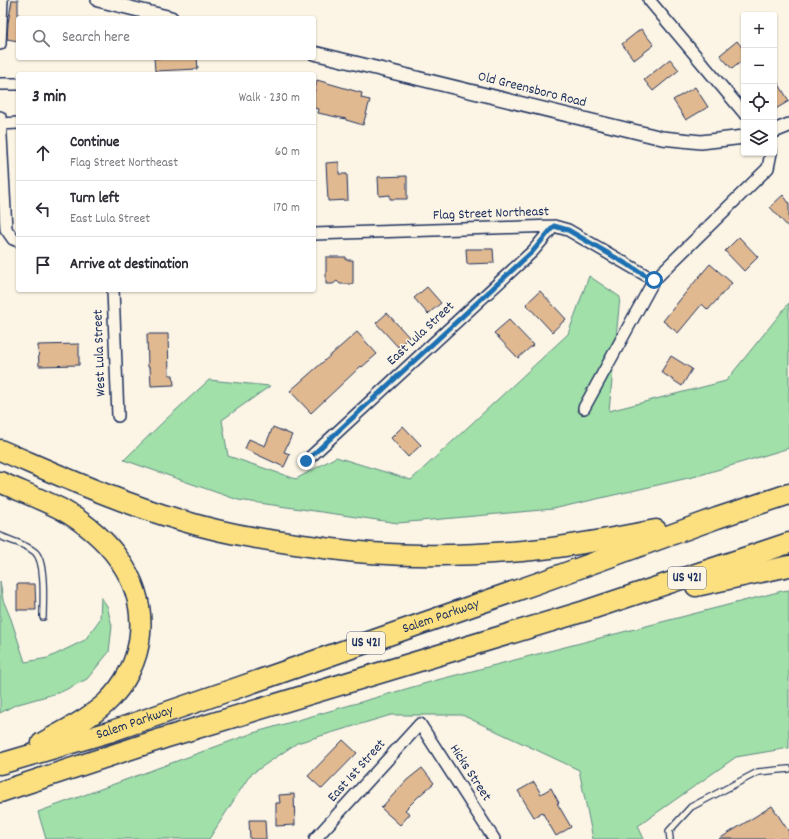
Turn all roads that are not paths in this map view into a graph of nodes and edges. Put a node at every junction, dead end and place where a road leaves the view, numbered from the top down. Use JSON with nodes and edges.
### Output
{"nodes":[{"id":1,"x":2,"y":0,"type":"edge"},
{"id":2,"x":98,"y":0,"type":"edge"},
{"id":3,"x":649,"y":0,"type":"edge"},
{"id":4,"x":163,"y":16,"type":"edge"},
{"id":5,"x":0,"y":44,"type":"edge"},
{"id":6,"x":316,"y":53,"type":"edge"},
{"id":7,"x":0,"y":84,"type":"edge"},
{"id":8,"x":16,"y":84,"type":"edge"},
{"id":9,"x":741,"y":109,"type":"edge"},
{"id":10,"x":0,"y":117,"type":"edge"},
{"id":11,"x":16,"y":123,"type":"edge"},
{"id":12,"x":0,"y":124,"type":"edge"},
{"id":13,"x":789,"y":125,"type":"edge"},
{"id":14,"x":777,"y":130,"type":"edge"},
{"id":15,"x":741,"y":137,"type":"edge"},
{"id":16,"x":770,"y":156,"type":"edge"},
{"id":17,"x":554,"y":226,"type":"junction"},
{"id":18,"x":316,"y":234,"type":"edge"},
{"id":19,"x":16,"y":240,"type":"edge"},
{"id":20,"x":654,"y":280,"type":"junction"},
{"id":21,"x":113,"y":292,"type":"edge"},
{"id":22,"x":584,"y":408,"type":"dead end"},
{"id":23,"x":118,"y":416,"type":"dead end"},
{"id":24,"x":0,"y":450,"type":"edge"},
{"id":25,"x":306,"y":461,"type":"dead end"},
{"id":26,"x":0,"y":482,"type":"edge"},
{"id":27,"x":789,"y":494,"type":"edge"},
{"id":28,"x":716,"y":518,"type":"junction"},
{"id":29,"x":0,"y":536,"type":"edge"},
{"id":30,"x":789,"y":543,"type":"edge"},
{"id":31,"x":789,"y":566,"type":"edge"},
{"id":32,"x":585,"y":611,"type":"junction"},
{"id":33,"x":43,"y":617,"type":"dead end"},
{"id":34,"x":420,"y":724,"type":"joint"},
{"id":35,"x":7,"y":762,"type":"edge"},
{"id":36,"x":789,"y":769,"type":"edge"},
{"id":37,"x":0,"y":792,"type":"edge"},
{"id":38,"x":315,"y":839,"type":"edge"},
{"id":39,"x":494,"y":839,"type":"edge"},
{"id":40,"x":670,"y":839,"type":"edge"}],
"edges":[{"from":1,"to":5,"type":"street"},
{"from":2,"to":4,"type":"street"},
{"from":3,"to":9,"type":"street"},
{"from":6,"to":15,"type":"street","name":"Old Greensboro Road"},
{"from":7,"to":8,"type":"street"},
{"from":10,"to":12,"type":"street"},
{"from":11,"to":12,"type":"street"},
{"from":12,"to":19,"type":"street"},
{"from":13,"to":14,"type":"street"},
{"from":16,"to":20,"type":"street"},
{"from":17,"to":18,"type":"street","name":"Flag Street Northeast"},
{"from":17,"to":20,"type":"street","name":"Flag Street Northeast"},
{"from":17,"to":25,"type":"street","name":"East Lula Street"},
{"from":20,"to":22,"type":"street"},
{"from":21,"to":23,"type":"street","name":"West Lula Street"},
{"from":24,"to":28,"type":"highway"},
{"from":26,"to":35,"type":"highway"},
{"from":27,"to":28,"type":"highway","name":"Salem Parkway","number":"US 421"},
{"from":28,"to":35,"type":"highway","name":"Salem Parkway","number":"US 421"},
{"from":29,"to":33,"type":"lane"},
{"from":30,"to":32,"type":"highway","name":"Salem Parkway","number":"US 421"},
{"from":31,"to":32,"type":"highway"},
{"from":32,"to":37,"type":"highway","name":"Salem Parkway","number":"US 421"},
{"from":34,"to":38,"type":"street","name":"East 1st Street"},
{"from":34,"to":39,"type":"street","name":"Hicks Street"},
{"from":36,"to":40,"type":"lane"}]}
